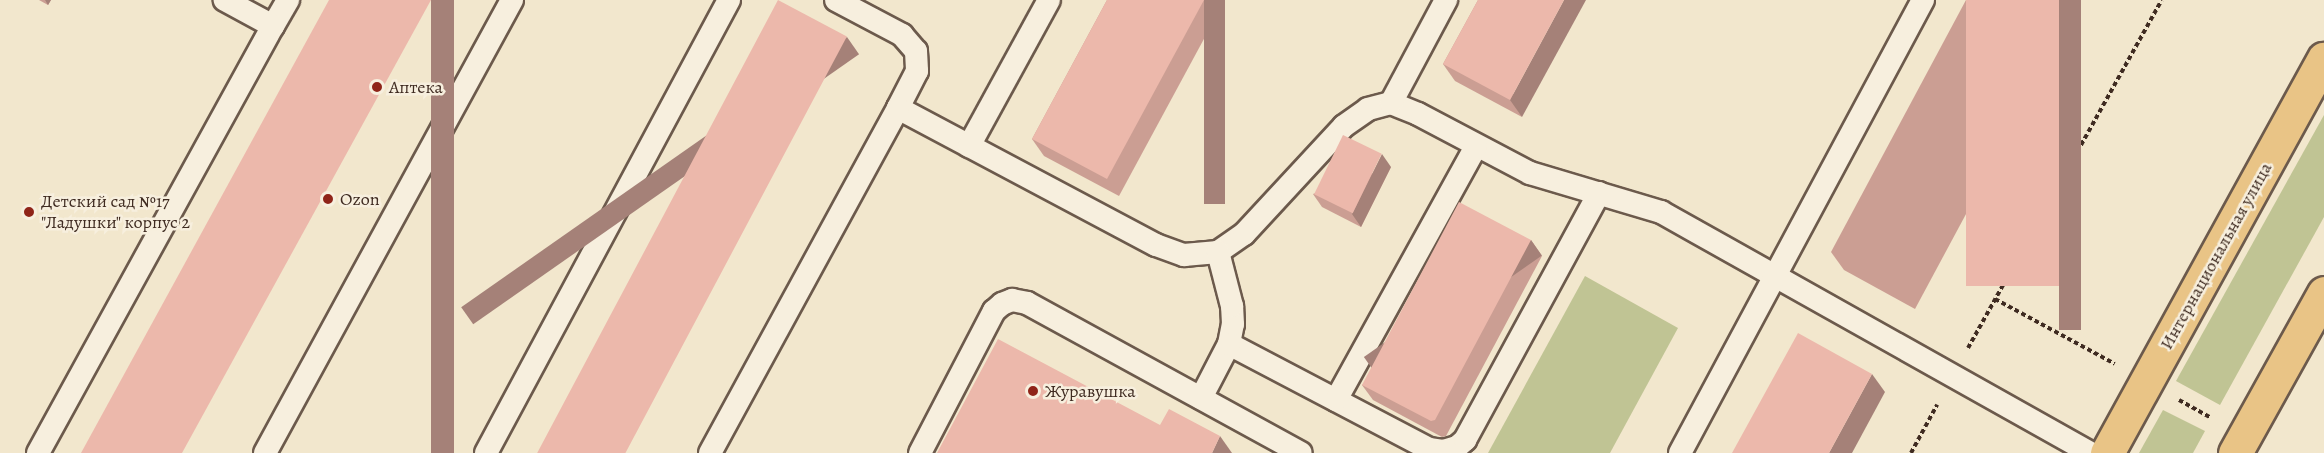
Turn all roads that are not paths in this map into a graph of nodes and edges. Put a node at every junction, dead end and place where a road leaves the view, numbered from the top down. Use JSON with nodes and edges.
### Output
{"nodes":[{"id":1,"x":225,"y":0,"type":"edge"},
{"id":2,"x":288,"y":0,"type":"edge"},
{"id":3,"x":512,"y":0,"type":"edge"},
{"id":4,"x":729,"y":0,"type":"edge"},
{"id":5,"x":836,"y":0,"type":"edge"},
{"id":6,"x":1049,"y":0,"type":"edge"},
{"id":7,"x":1446,"y":0,"type":"edge"},
{"id":8,"x":1923,"y":0,"type":"edge"},
{"id":9,"x":273,"y":26,"type":"junction"},
{"id":10,"x":2324,"y":59,"type":"edge"},
{"id":11,"x":1390,"y":103,"type":"junction"},
{"id":12,"x":898,"y":108,"type":"junction"},
{"id":13,"x":969,"y":146,"type":"junction"},
{"id":14,"x":1476,"y":146,"type":"junction"},
{"id":15,"x":1599,"y":193,"type":"junction"},
{"id":16,"x":1218,"y":252,"type":"junction"},
{"id":17,"x":1777,"y":276,"type":"junction"},
{"id":18,"x":2324,"y":293,"type":"edge"},
{"id":19,"x":1229,"y":344,"type":"junction"},
{"id":20,"x":1201,"y":398,"type":"junction"},
{"id":21,"x":1336,"y":400,"type":"junction"},
{"id":22,"x":38,"y":453,"type":"edge"},
{"id":23,"x":265,"y":453,"type":"edge"},
{"id":24,"x":486,"y":453,"type":"edge"},
{"id":25,"x":710,"y":453,"type":"edge"},
{"id":26,"x":920,"y":453,"type":"edge"},
{"id":27,"x":1300,"y":453,"type":"edge"},
{"id":28,"x":1680,"y":453,"type":"edge"},
{"id":29,"x":2091,"y":453,"type":"edge"},
{"id":30,"x":2107,"y":453,"type":"edge"},
{"id":31,"x":2235,"y":453,"type":"edge"}],
"edges":[{"from":1,"to":9,"type":"lane"},
{"from":2,"to":9,"type":"lane"},
{"from":3,"to":23,"type":"lane"},
{"from":4,"to":24,"type":"lane"},
{"from":5,"to":12,"type":"lane"},
{"from":6,"to":13,"type":"lane"},
{"from":7,"to":11,"type":"lane"},
{"from":8,"to":17,"type":"lane"},
{"from":9,"to":22,"type":"lane"},
{"from":10,"to":30,"type":"main road","name":"Интернациональная улица"},
{"from":11,"to":14,"type":"lane"},
{"from":11,"to":16,"type":"lane"},
{"from":12,"to":13,"type":"lane"},
{"from":12,"to":25,"type":"lane"},
{"from":13,"to":16,"type":"lane"},
{"from":14,"to":15,"type":"lane"},
{"from":14,"to":21,"type":"lane"},
{"from":15,"to":17,"type":"lane"},
{"from":15,"to":21,"type":"lane"},
{"from":16,"to":19,"type":"lane"},
{"from":17,"to":28,"type":"lane"},
{"from":17,"to":29,"type":"lane"},
{"from":18,"to":31,"type":"main road"},
{"from":19,"to":20,"type":"lane"},
{"from":19,"to":21,"type":"lane"},
{"from":20,"to":26,"type":"lane"},
{"from":20,"to":27,"type":"lane"}]}
